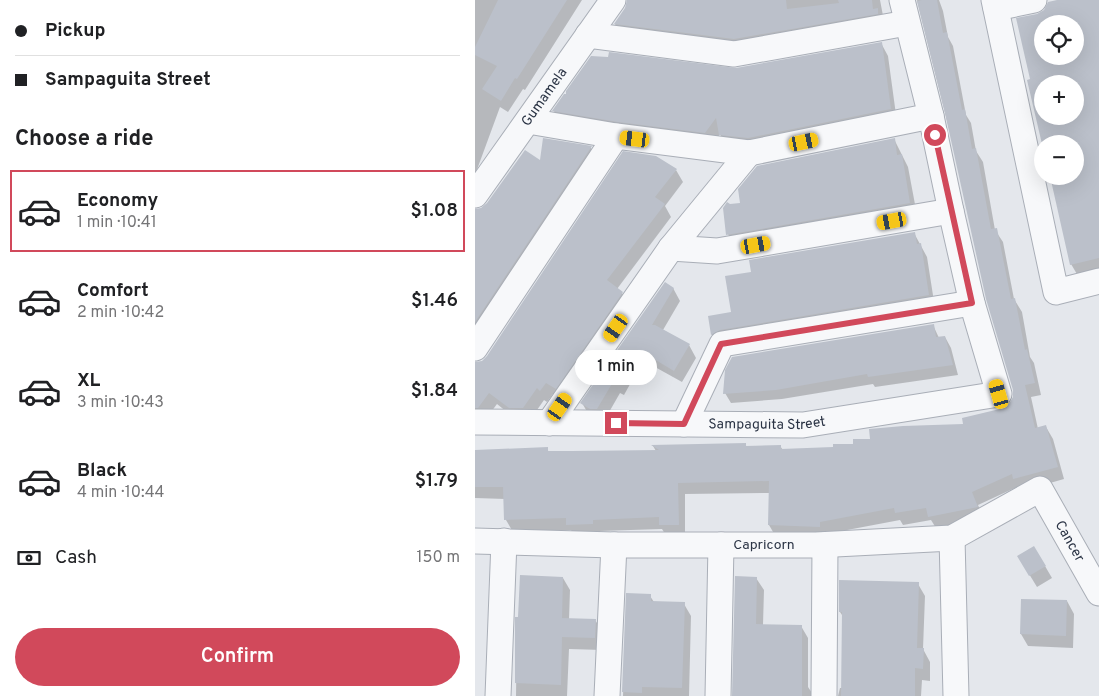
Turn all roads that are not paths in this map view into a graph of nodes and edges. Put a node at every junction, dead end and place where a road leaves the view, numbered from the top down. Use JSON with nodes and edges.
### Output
{"nodes":[{"id":1,"x":613,"y":0,"type":"edge"},
{"id":2,"x":1034,"y":0,"type":"edge"},
{"id":3,"x":995,"y":4,"type":"edge"},
{"id":4,"x":905,"y":12,"type":"edge"},
{"id":5,"x":588,"y":35,"type":"junction"},
{"id":6,"x":931,"y":116,"type":"junction"},
{"id":7,"x":528,"y":121,"type":"junction"},
{"id":8,"x":616,"y":136,"type":"junction"},
{"id":9,"x":749,"y":153,"type":"junction"},
{"id":10,"x":475,"y":194,"type":"edge"},
{"id":11,"x":951,"y":211,"type":"junction"},
{"id":12,"x":671,"y":248,"type":"junction"},
{"id":13,"x":1099,"y":281,"type":"edge"},
{"id":14,"x":972,"y":303,"type":"junction"},
{"id":15,"x":475,"y":348,"type":"edge"},
{"id":16,"x":475,"y":422,"type":"edge"},
{"id":17,"x":549,"y":423,"type":"junction"},
{"id":18,"x":684,"y":424,"type":"junction"},
{"id":19,"x":1040,"y":489,"type":"joint"},
{"id":20,"x":952,"y":538,"type":"junction"},
{"id":21,"x":475,"y":540,"type":"edge"},
{"id":22,"x":504,"y":540,"type":"junction"},
{"id":23,"x":614,"y":544,"type":"junction"},
{"id":24,"x":721,"y":545,"type":"junction"},
{"id":25,"x":825,"y":545,"type":"junction"},
{"id":26,"x":1099,"y":593,"type":"edge"},
{"id":27,"x":498,"y":696,"type":"edge"},
{"id":28,"x":607,"y":696,"type":"edge"},
{"id":29,"x":718,"y":696,"type":"edge"},
{"id":30,"x":824,"y":696,"type":"edge"},
{"id":31,"x":957,"y":696,"type":"edge"}],
"edges":[{"from":1,"to":5,"type":"street","name":"Gumamela"},
{"from":2,"to":3,"type":"street"},
{"from":3,"to":13,"type":"street"},
{"from":4,"to":5,"type":"street"},
{"from":4,"to":6,"type":"street"},
{"from":5,"to":7,"type":"street","name":"Gumamela"},
{"from":6,"to":9,"type":"street"},
{"from":6,"to":11,"type":"street"},
{"from":7,"to":8,"type":"street"},
{"from":7,"to":10,"type":"street","name":"Gumamela"},
{"from":8,"to":9,"type":"street"},
{"from":8,"to":15,"type":"street"},
{"from":9,"to":12,"type":"street"},
{"from":11,"to":12,"type":"street"},
{"from":11,"to":14,"type":"street"},
{"from":12,"to":17,"type":"street"},
{"from":14,"to":18,"type":"street"},
{"from":14,"to":18,"type":"street","name":"Sampaguita Street"},
{"from":16,"to":17,"type":"street","name":"Sampaguita Street"},
{"from":17,"to":18,"type":"street","name":"Sampaguita Street"},
{"from":19,"to":20,"type":"street","name":"Capricorn"},
{"from":19,"to":26,"type":"street","name":"Cancer"},
{"from":20,"to":25,"type":"street","name":"Capricorn"},
{"from":20,"to":31,"type":"street"},
{"from":21,"to":22,"type":"street","name":"Capricorn"},
{"from":22,"to":23,"type":"street","name":"Capricorn"},
{"from":22,"to":27,"type":"street"},
{"from":23,"to":24,"type":"street","name":"Capricorn"},
{"from":23,"to":28,"type":"street"},
{"from":24,"to":25,"type":"street","name":"Capricorn"},
{"from":24,"to":29,"type":"street"},
{"from":25,"to":30,"type":"street"}]}
